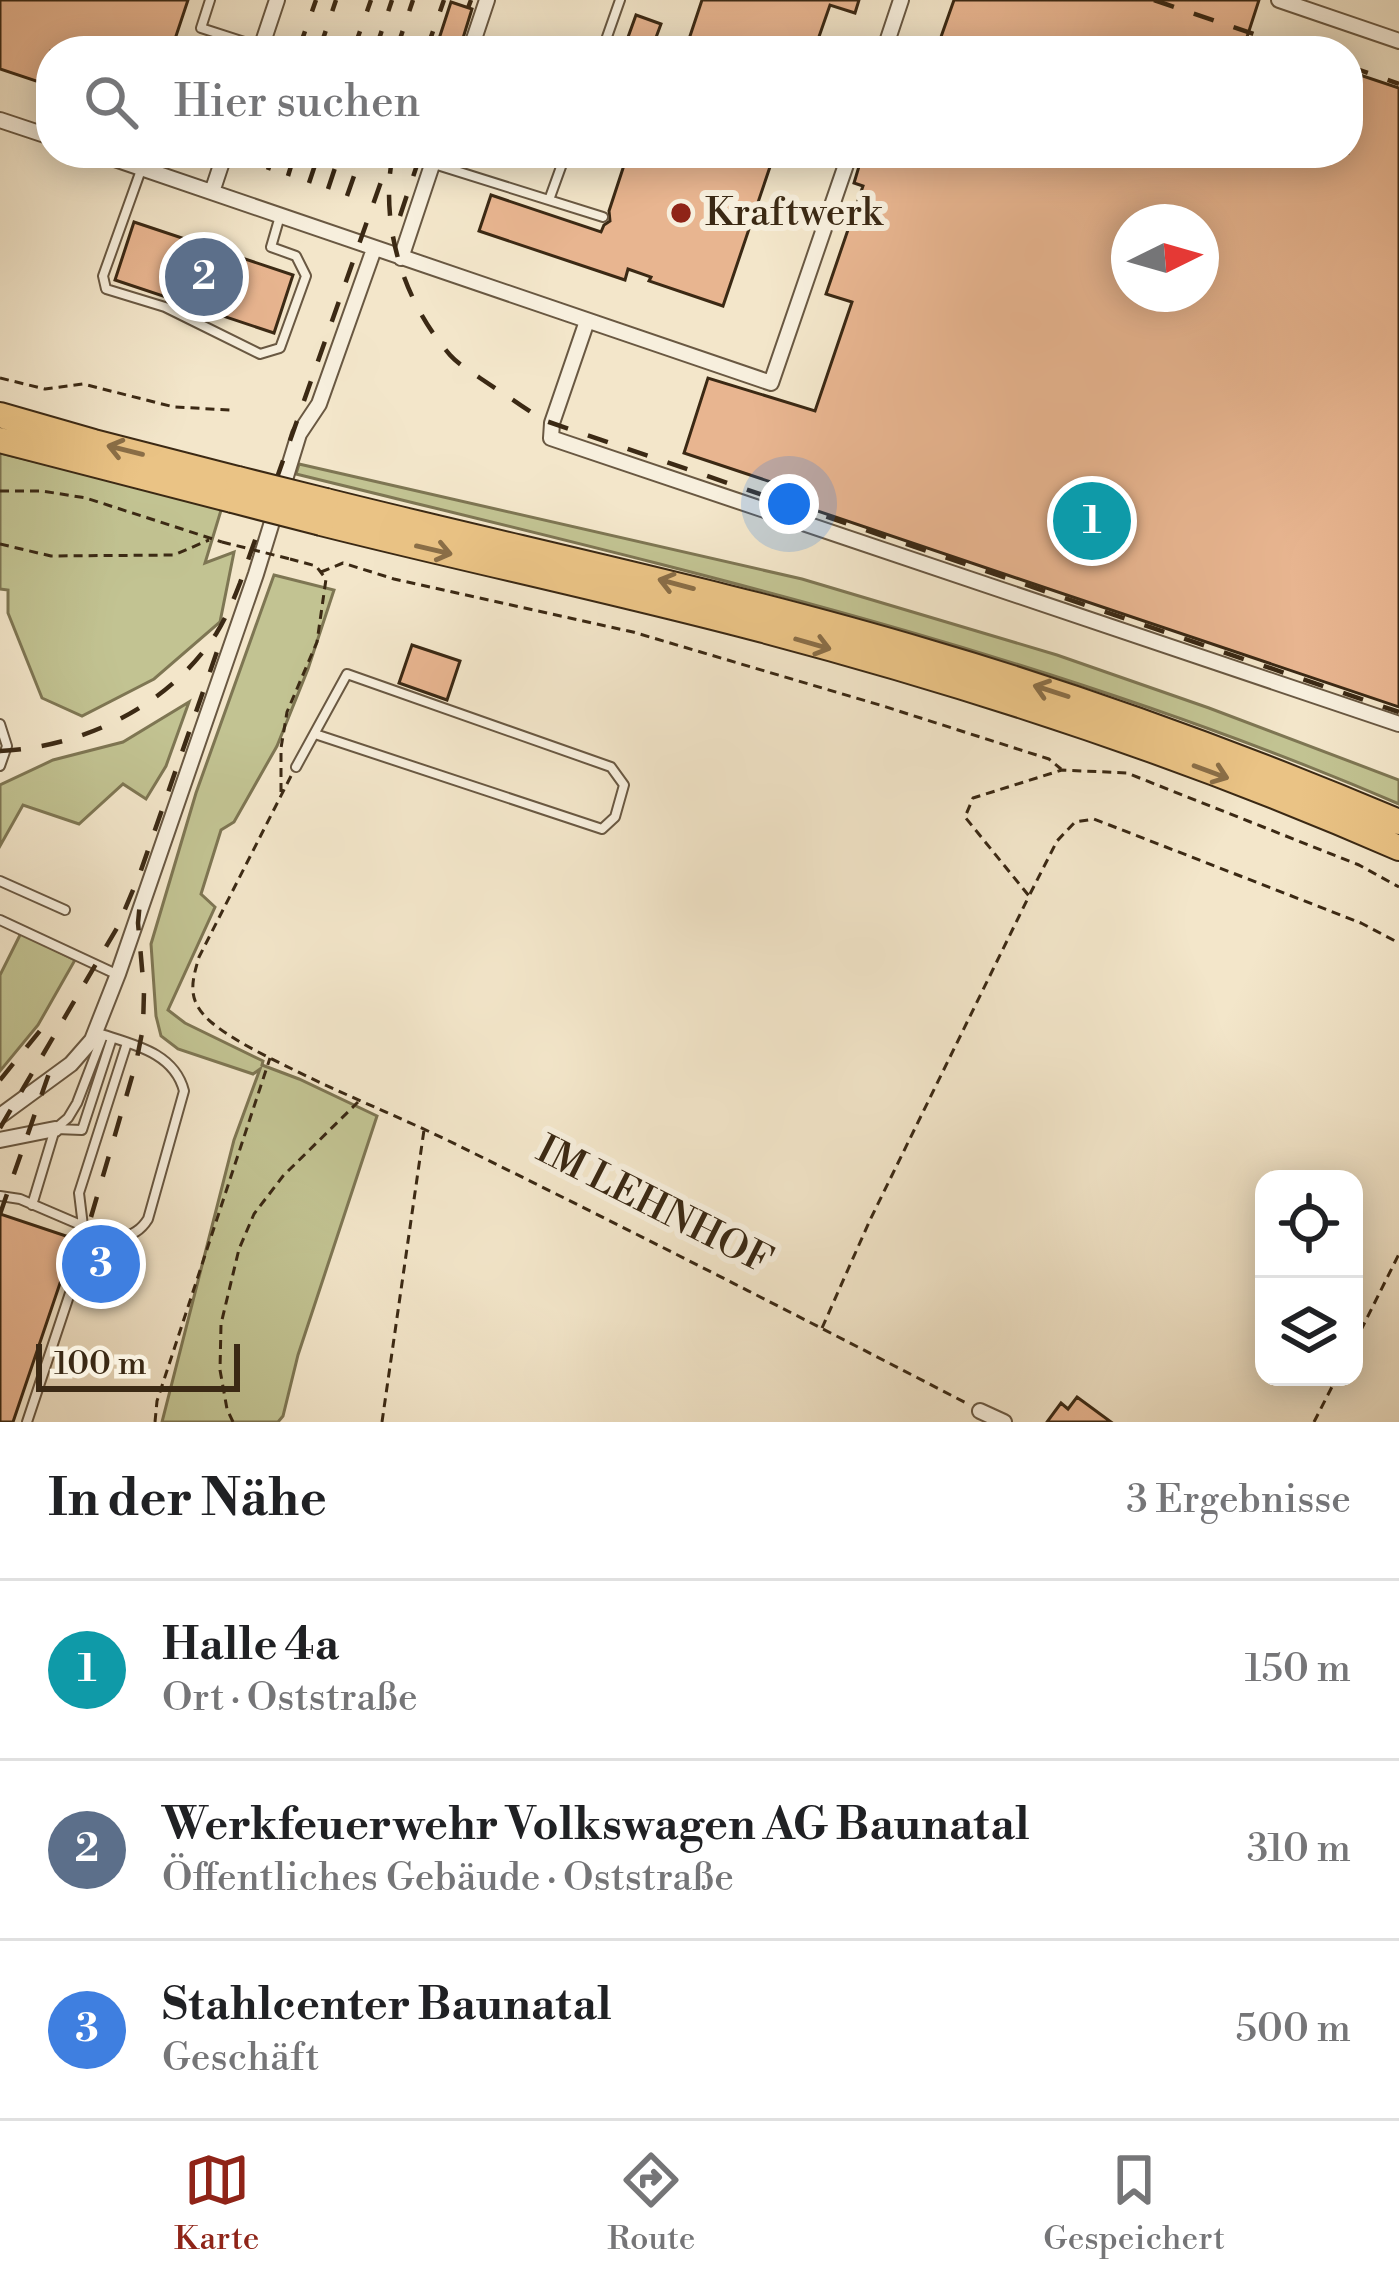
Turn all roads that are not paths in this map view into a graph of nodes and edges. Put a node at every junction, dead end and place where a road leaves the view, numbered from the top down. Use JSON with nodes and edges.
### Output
{"nodes":[{"id":1,"x":210,"y":0,"type":"edge"},
{"id":2,"x":277,"y":0,"type":"edge"},
{"id":3,"x":487,"y":0,"type":"edge"},
{"id":4,"x":620,"y":0,"type":"edge"},
{"id":5,"x":902,"y":0,"type":"edge"},
{"id":6,"x":1279,"y":0,"type":"edge"},
{"id":7,"x":222,"y":36,"type":"edge"},
{"id":8,"x":265,"y":36,"type":"edge"},
{"id":9,"x":475,"y":36,"type":"edge"},
{"id":10,"x":607,"y":36,"type":"edge"},
{"id":11,"x":889,"y":36,"type":"edge"},
{"id":12,"x":1399,"y":41,"type":"edge"},
{"id":13,"x":0,"y":120,"type":"edge"},
{"id":14,"x":36,"y":132,"type":"edge"},
{"id":15,"x":142,"y":168,"type":"joint"},
{"id":16,"x":220,"y":168,"type":"edge"},
{"id":17,"x":431,"y":168,"type":"edge"},
{"id":18,"x":461,"y":168,"type":"edge"},
{"id":19,"x":561,"y":168,"type":"edge"},
{"id":20,"x":845,"y":168,"type":"edge"},
{"id":21,"x":212,"y":192,"type":"junction"},
{"id":22,"x":549,"y":200,"type":"junction"},
{"id":23,"x":280,"y":216,"type":"junction"},
{"id":24,"x":603,"y":217,"type":"dead end"},
{"id":25,"x":374,"y":249,"type":"junction"},
{"id":26,"x":401,"y":258,"type":"junction"},
{"id":27,"x":587,"y":321,"type":"junction"},
{"id":28,"x":0,"y":415,"type":"edge"},
{"id":29,"x":0,"y":440,"type":"edge"},
{"id":30,"x":235,"y":489,"type":"junction"},
{"id":31,"x":0,"y":724,"type":"edge"},
{"id":32,"x":1399,"y":724,"type":"edge"},
{"id":33,"x":315,"y":734,"type":"junction"},
{"id":34,"x":0,"y":766,"type":"edge"},
{"id":35,"x":296,"y":767,"type":"road end"},
{"id":36,"x":1398,"y":841,"type":"edge"},
{"id":37,"x":0,"y":881,"type":"edge"},
{"id":38,"x":65,"y":910,"type":"dead end"},
{"id":39,"x":0,"y":920,"type":"edge"},
{"id":40,"x":118,"y":974,"type":"junction"},
{"id":41,"x":104,"y":1035,"type":"junction"},
{"id":42,"x":127,"y":1042,"type":"junction"},
{"id":43,"x":0,"y":1116,"type":"edge"},
{"id":44,"x":55,"y":1130,"type":"junction"},
{"id":45,"x":0,"y":1140,"type":"edge"},
{"id":46,"x":0,"y":1196,"type":"edge"},
{"id":47,"x":32,"y":1205,"type":"junction"},
{"id":48,"x":83,"y":1226,"type":"junction"},
{"id":49,"x":980,"y":1411,"type":"road end"},
{"id":50,"x":27,"y":1422,"type":"edge"},
{"id":51,"x":1004,"y":1422,"type":"edge"}],
"edges":[{"from":1,"to":7,"type":"lane"},
{"from":2,"to":8,"type":"street"},
{"from":3,"to":9,"type":"street"},
{"from":4,"to":10,"type":"lane"},
{"from":5,"to":11,"type":"street"},
{"from":6,"to":12,"type":"street"},
{"from":13,"to":14,"type":"street"},
{"from":15,"to":21,"type":"street"},
{"from":15,"to":23,"type":"lane"},
{"from":16,"to":21,"type":"street"},
{"from":17,"to":26,"type":"street"},
{"from":18,"to":22,"type":"lane"},
{"from":19,"to":22,"type":"lane"},
{"from":20,"to":27,"type":"street"},
{"from":21,"to":23,"type":"street"},
{"from":22,"to":24,"type":"lane"},
{"from":23,"to":25,"type":"street"},
{"from":25,"to":26,"type":"street"},
{"from":25,"to":40,"type":"street"},
{"from":26,"to":27,"type":"street"},
{"from":27,"to":32,"type":"street"},
{"from":30,"to":28,"type":"highway","one_way":true},
{"from":29,"to":30,"type":"highway"},
{"from":30,"to":36,"type":"highway","bridge":true},
{"from":31,"to":34,"type":"lane"},
{"from":33,"to":33,"type":"lane"},
{"from":33,"to":35,"type":"lane"},
{"from":37,"to":38,"type":"lane"},
{"from":39,"to":40,"type":"lane"},
{"from":40,"to":41,"type":"street"},
{"from":41,"to":42,"type":"lane"},
{"from":41,"to":43,"type":"street"},
{"from":41,"to":44,"type":"lane"},
{"from":41,"to":44,"type":"lane"},
{"from":42,"to":48,"type":"lane"},
{"from":42,"to":48,"type":"lane"},
{"from":44,"to":45,"type":"street"},
{"from":44,"to":47,"type":"lane"},
{"from":46,"to":47,"type":"lane"},
{"from":47,"to":48,"type":"lane"},
{"from":48,"to":50,"type":"lane"},
{"from":49,"to":51,"type":"street"}]}
